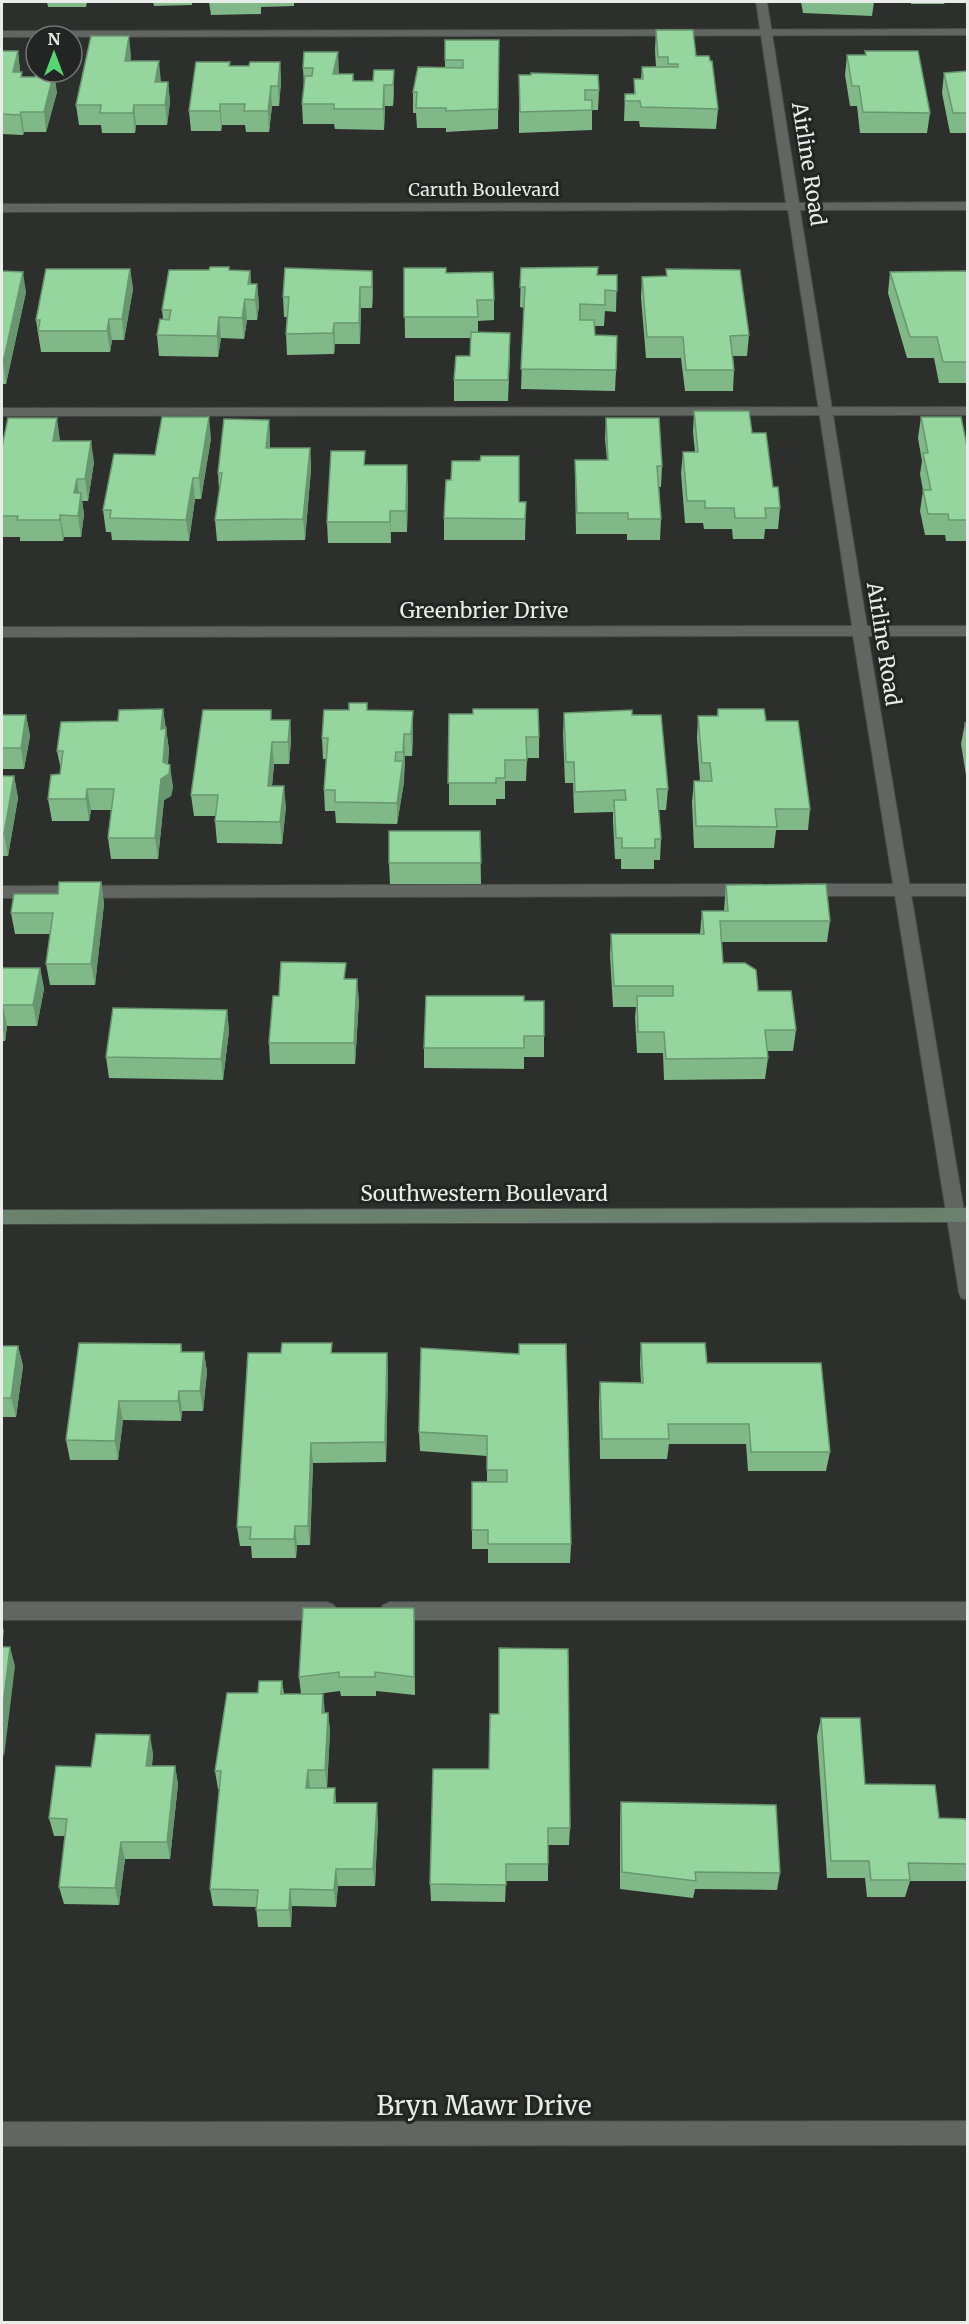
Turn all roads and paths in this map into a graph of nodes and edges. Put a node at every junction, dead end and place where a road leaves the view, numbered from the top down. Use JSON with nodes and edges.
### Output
{"nodes":[{"id":1,"x":761,"y":2,"type":"edge"},
{"id":2,"x":767,"y":31,"type":"junction"},
{"id":3,"x":968,"y":32,"type":"edge"},
{"id":4,"x":2,"y":34,"type":"edge"},
{"id":5,"x":795,"y":206,"type":"junction"},
{"id":6,"x":968,"y":206,"type":"edge"},
{"id":7,"x":2,"y":208,"type":"edge"},
{"id":8,"x":968,"y":411,"type":"edge"},
{"id":9,"x":2,"y":412,"type":"edge"},
{"id":10,"x":826,"y":412,"type":"junction"},
{"id":11,"x":968,"y":631,"type":"edge"},
{"id":12,"x":2,"y":632,"type":"edge"},
{"id":13,"x":861,"y":632,"type":"junction"},
{"id":14,"x":769,"y":890,"type":"edge"},
{"id":15,"x":793,"y":890,"type":"edge"},
{"id":16,"x":901,"y":890,"type":"junction"},
{"id":17,"x":968,"y":890,"type":"edge"},
{"id":18,"x":2,"y":892,"type":"edge"},
{"id":19,"x":961,"y":1215,"type":"edge"},
{"id":20,"x":2,"y":1216,"type":"edge"},
{"id":21,"x":968,"y":1293,"type":"edge"},
{"id":22,"x":2,"y":1611,"type":"edge"},
{"id":23,"x":347,"y":1611,"type":"edge"},
{"id":24,"x":371,"y":1611,"type":"edge"},
{"id":25,"x":968,"y":1611,"type":"edge"},
{"id":26,"x":968,"y":2133,"type":"edge"},
{"id":27,"x":2,"y":2134,"type":"edge"}],
"edges":[{"from":1,"to":2,"type":"street","name":"Airline Road"},
{"from":2,"to":3,"type":"street"},
{"from":2,"to":4,"type":"street"},
{"from":2,"to":5,"type":"street","name":"Airline Road"},
{"from":5,"to":6,"type":"street","name":"Caruth Boulevard"},
{"from":5,"to":7,"type":"street","name":"Caruth Boulevard"},
{"from":5,"to":10,"type":"street","name":"Airline Road"},
{"from":8,"to":10,"type":"street"},
{"from":9,"to":10,"type":"street"},
{"from":10,"to":13,"type":"street","name":"Airline Road"},
{"from":11,"to":13,"type":"street","name":"Greenbrier Drive"},
{"from":12,"to":13,"type":"street","name":"Greenbrier Drive"},
{"from":13,"to":16,"type":"street","name":"Airline Road"},
{"from":14,"to":18,"type":"street"},
{"from":15,"to":16,"type":"street"},
{"from":16,"to":17,"type":"street"},
{"from":16,"to":19,"type":"street","name":"Airline Road"},
{"from":19,"to":20,"type":"street","name":"Southwestern Boulevard"},
{"from":19,"to":21,"type":"street","name":"Airline Road"},
{"from":22,"to":23,"type":"street"},
{"from":24,"to":25,"type":"street"},
{"from":26,"to":27,"type":"street","name":"Bryn Mawr Drive"}]}
